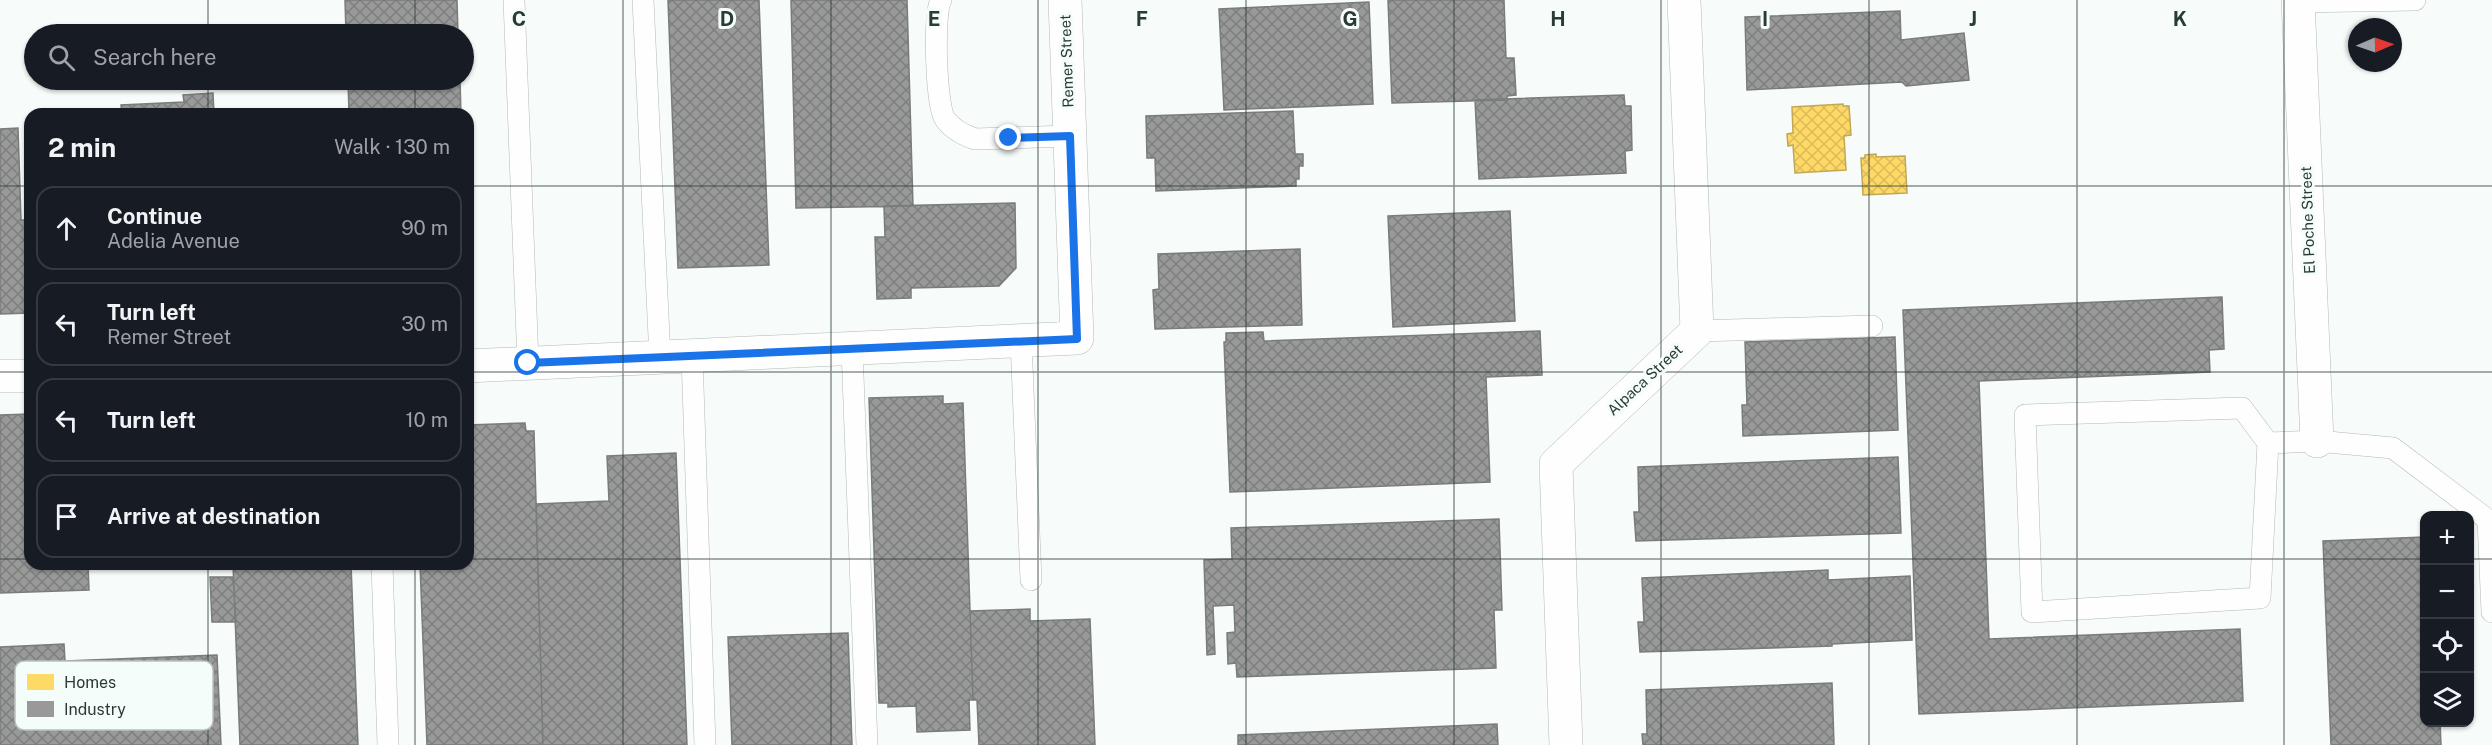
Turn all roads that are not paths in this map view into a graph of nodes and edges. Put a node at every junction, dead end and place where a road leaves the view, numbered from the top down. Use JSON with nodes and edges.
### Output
{"nodes":[{"id":1,"x":514,"y":0,"type":"edge"},
{"id":2,"x":643,"y":0,"type":"edge"},
{"id":3,"x":940,"y":0,"type":"edge"},
{"id":4,"x":1065,"y":0,"type":"edge"},
{"id":5,"x":1684,"y":0,"type":"edge"},
{"id":6,"x":2415,"y":0,"type":"edge"},
{"id":7,"x":2298,"y":1,"type":"edge"},
{"id":8,"x":1070,"y":136,"type":"junction"},
{"id":9,"x":1872,"y":326,"type":"dead end"},
{"id":10,"x":1697,"y":332,"type":"junction"},
{"id":11,"x":1021,"y":341,"type":"junction"},
{"id":12,"x":852,"y":349,"type":"junction"},
{"id":13,"x":676,"y":357,"type":"junction"},
{"id":14,"x":528,"y":363,"type":"junction"},
{"id":15,"x":474,"y":366,"type":"edge"},
{"id":16,"x":0,"y":376,"type":"edge"},
{"id":17,"x":24,"y":376,"type":"edge"},
{"id":18,"x":2317,"y":441,"type":"junction"},
{"id":19,"x":2268,"y":443,"type":"junction"},
{"id":20,"x":382,"y":570,"type":"edge"},
{"id":21,"x":1031,"y":580,"type":"dead end"},
{"id":22,"x":2492,"y":612,"type":"edge"},
{"id":23,"x":388,"y":745,"type":"edge"},
{"id":24,"x":705,"y":745,"type":"edge"},
{"id":25,"x":867,"y":745,"type":"edge"},
{"id":26,"x":1566,"y":745,"type":"edge"}],
"edges":[{"from":1,"to":14,"type":"lane"},
{"from":2,"to":13,"type":"lane"},
{"from":3,"to":8,"type":"lane"},
{"from":4,"to":8,"type":"street","name":"Remer Street"},
{"from":5,"to":10,"type":"street"},
{"from":6,"to":7,"type":"lane"},
{"from":7,"to":18,"type":"street","name":"El Poche Street"},
{"from":8,"to":11,"type":"street","name":"Remer Street"},
{"from":9,"to":10,"type":"lane"},
{"from":10,"to":26,"type":"street","name":"Alpaca Street"},
{"from":11,"to":12,"type":"street"},
{"from":11,"to":21,"type":"lane"},
{"from":12,"to":13,"type":"street"},
{"from":12,"to":25,"type":"lane"},
{"from":13,"to":14,"type":"street"},
{"from":13,"to":24,"type":"lane"},
{"from":14,"to":15,"type":"street"},
{"from":16,"to":17,"type":"street"},
{"from":18,"to":19,"type":"lane"},
{"from":18,"to":22,"type":"lane"},
{"from":19,"to":19,"type":"lane"},
{"from":20,"to":23,"type":"lane"}]}
